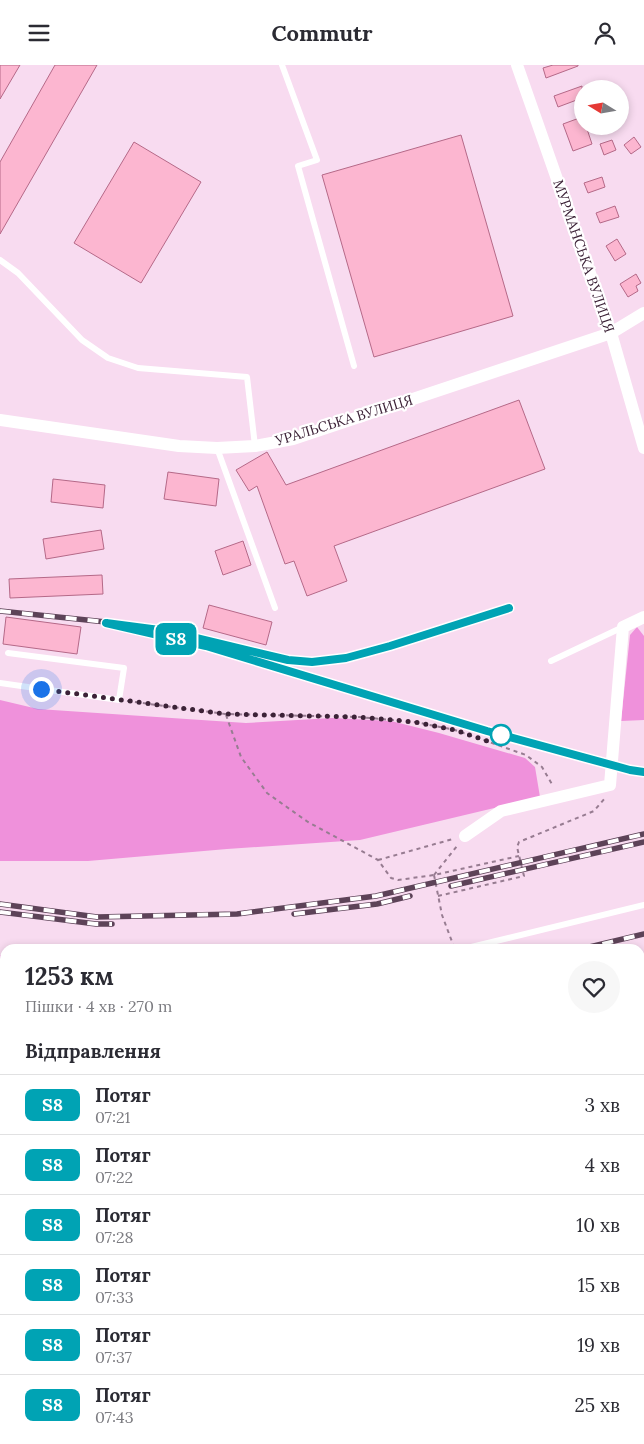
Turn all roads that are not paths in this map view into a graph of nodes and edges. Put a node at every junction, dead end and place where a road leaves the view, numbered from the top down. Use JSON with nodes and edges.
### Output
{"nodes":[{"id":1,"x":282,"y":65,"type":"edge"},
{"id":2,"x":517,"y":65,"type":"edge"},
{"id":3,"x":0,"y":260,"type":"edge"},
{"id":4,"x":644,"y":313,"type":"edge"},
{"id":5,"x":611,"y":333,"type":"junction"},
{"id":6,"x":354,"y":366,"type":"dead end"},
{"id":7,"x":0,"y":420,"type":"edge"},
{"id":8,"x":255,"y":446,"type":"junction"},
{"id":9,"x":217,"y":448,"type":"junction"},
{"id":10,"x":644,"y":448,"type":"edge"},
{"id":11,"x":275,"y":608,"type":"dead end"},
{"id":12,"x":644,"y":617,"type":"edge"},
{"id":13,"x":623,"y":627,"type":"junction"},
{"id":14,"x":8,"y":653,"type":"dead end"},
{"id":15,"x":551,"y":661,"type":"dead end"},
{"id":16,"x":0,"y":683,"type":"edge"},
{"id":17,"x":465,"y":836,"type":"road end"},
{"id":18,"x":644,"y":905,"type":"edge"},
{"id":19,"x":484,"y":944,"type":"edge"}],
"edges":[{"from":1,"to":6,"type":"lane"},
{"from":2,"to":5,"type":"street","name":"МУРМАНСЬКА ВУЛИЦЯ"},
{"from":3,"to":8,"type":"lane"},
{"from":4,"to":5,"type":"street","name":"УРАЛЬСЬКА ВУЛИЦЯ"},
{"from":5,"to":8,"type":"street","name":"УРАЛЬСЬКА ВУЛИЦЯ"},
{"from":5,"to":10,"type":"street","name":"МУРМАНСЬКА ВУЛИЦЯ"},
{"from":7,"to":9,"type":"street","name":"УРАЛЬСЬКА ВУЛИЦЯ"},
{"from":8,"to":9,"type":"street","name":"УРАЛЬСЬКА ВУЛИЦЯ"},
{"from":9,"to":11,"type":"lane"},
{"from":12,"to":13,"type":"street"},
{"from":13,"to":15,"type":"lane"},
{"from":13,"to":17,"type":"street"},
{"from":14,"to":16,"type":"lane"},
{"from":18,"to":19,"type":"lane"}]}
